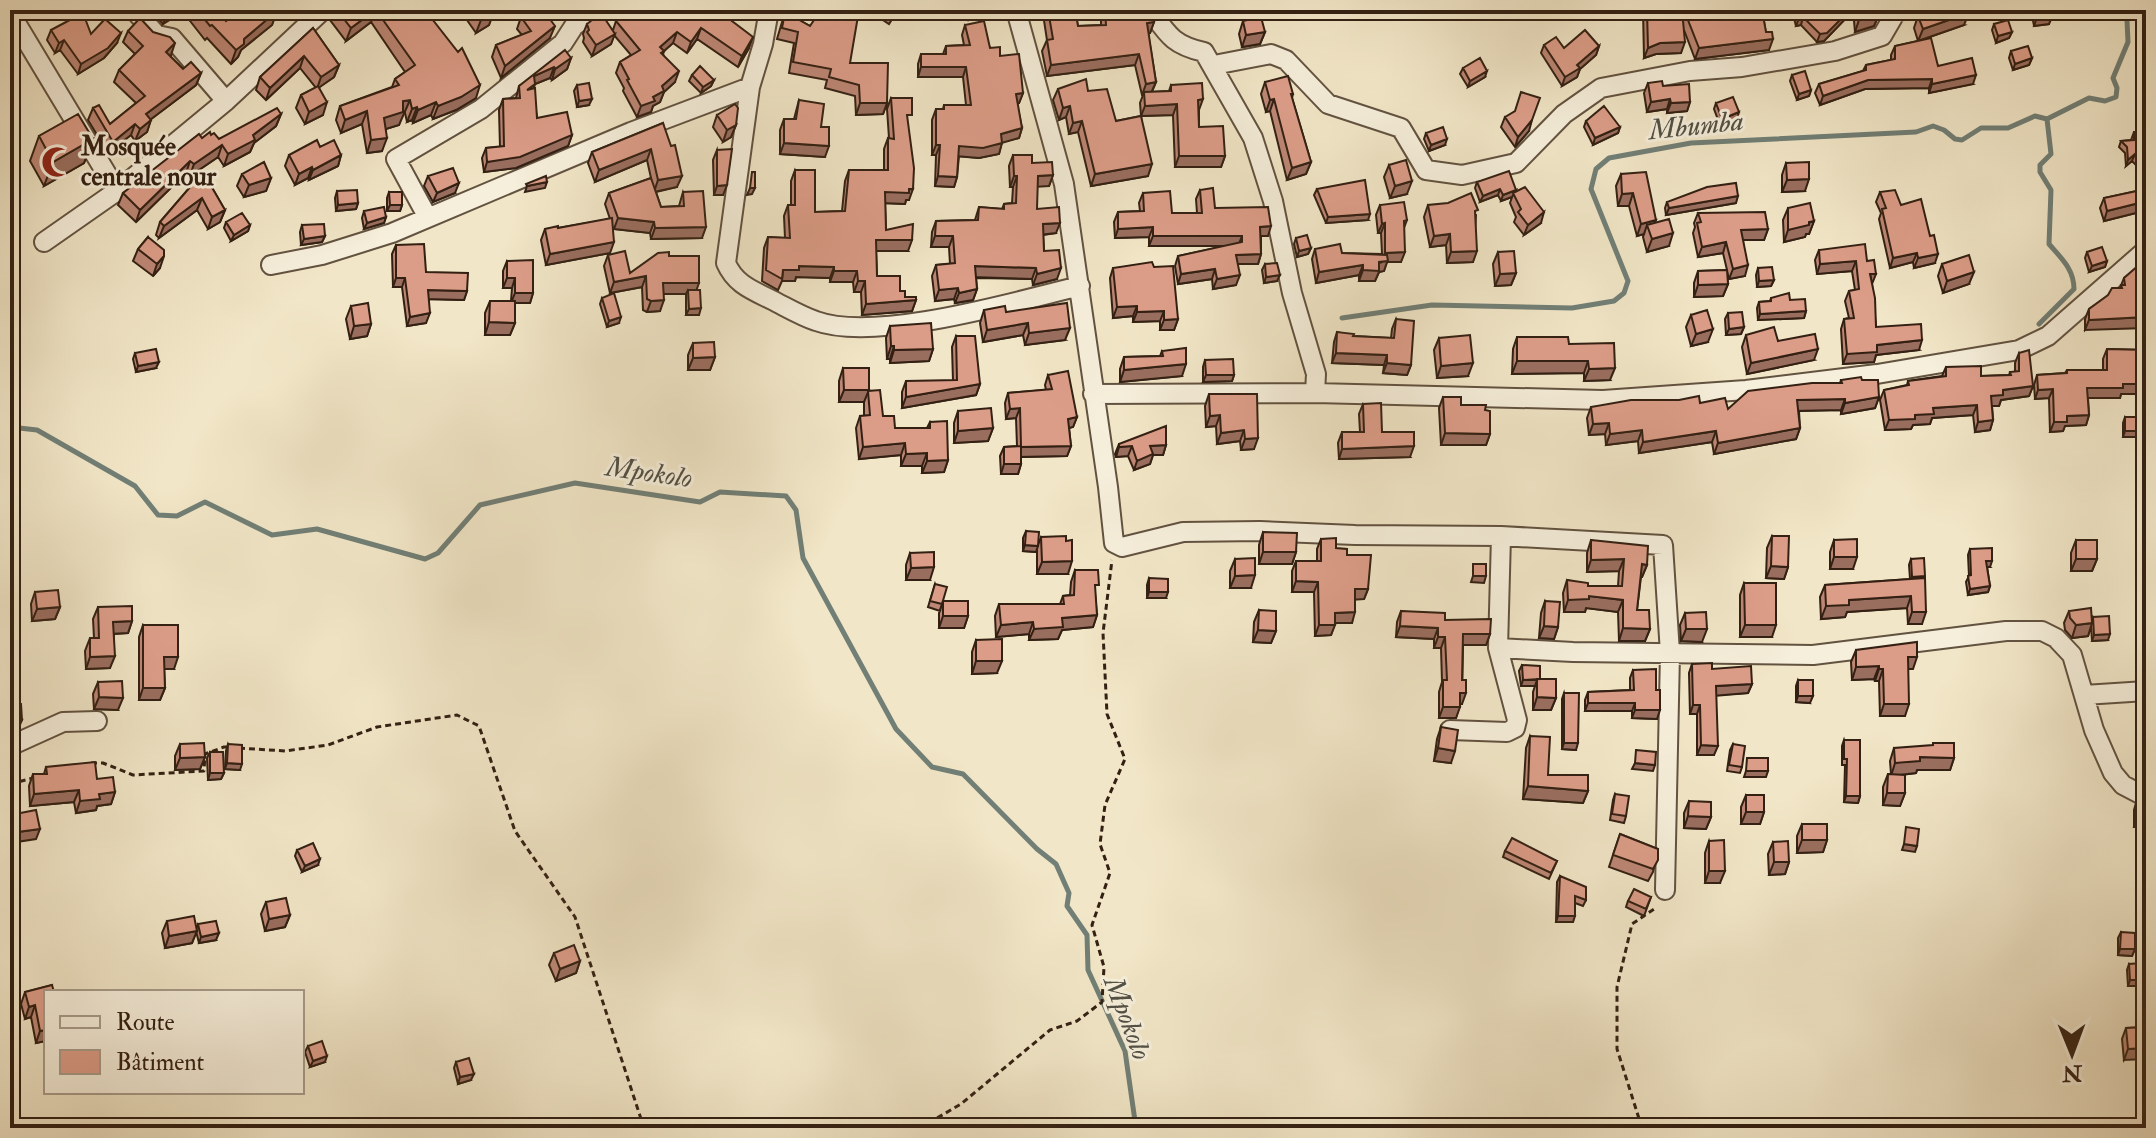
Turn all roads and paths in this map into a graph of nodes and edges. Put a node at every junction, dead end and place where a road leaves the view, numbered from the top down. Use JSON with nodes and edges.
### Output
{"nodes":[{"id":1,"x":134,"y":10,"type":"edge"},
{"id":2,"x":323,"y":10,"type":"edge"},
{"id":3,"x":595,"y":10,"type":"edge"},
{"id":4,"x":769,"y":10,"type":"edge"},
{"id":5,"x":1016,"y":10,"type":"edge"},
{"id":6,"x":1150,"y":10,"type":"edge"},
{"id":7,"x":1902,"y":10,"type":"edge"},
{"id":8,"x":10,"y":13,"type":"edge"},
{"id":9,"x":1214,"y":65,"type":"junction"},
{"id":10,"x":750,"y":87,"type":"junction"},
{"id":11,"x":226,"y":101,"type":"junction"},
{"id":12,"x":117,"y":191,"type":"junction"},
{"id":13,"x":427,"y":216,"type":"junction"},
{"id":14,"x":44,"y":242,"type":"dead end"},
{"id":15,"x":2146,"y":250,"type":"edge"},
{"id":16,"x":271,"y":265,"type":"dead end"},
{"id":17,"x":1080,"y":286,"type":"junction"},
{"id":18,"x":1315,"y":393,"type":"junction"},
{"id":19,"x":1093,"y":394,"type":"junction"},
{"id":20,"x":1501,"y":536,"type":"junction"},
{"id":21,"x":1114,"y":543,"type":"junction"},
{"id":22,"x":1498,"y":648,"type":"junction"},
{"id":23,"x":1670,"y":653,"type":"junction"},
{"id":24,"x":2146,"y":691,"type":"edge"},
{"id":25,"x":2084,"y":695,"type":"junction"},
{"id":26,"x":97,"y":721,"type":"dead end"},
{"id":27,"x":1450,"y":730,"type":"edge"},
{"id":28,"x":10,"y":746,"type":"edge"},
{"id":29,"x":86,"y":763,"type":"edge"},
{"id":30,"x":40,"y":776,"type":"edge"},
{"id":31,"x":10,"y":784,"type":"edge"},
{"id":32,"x":2146,"y":797,"type":"edge"},
{"id":33,"x":1665,"y":890,"type":"joint"},
{"id":34,"x":644,"y":1128,"type":"edge"},
{"id":35,"x":920,"y":1128,"type":"edge"},
{"id":36,"x":1642,"y":1128,"type":"edge"}],
"edges":[{"from":1,"to":11,"type":"street"},
{"from":2,"to":11,"type":"street"},
{"from":3,"to":13,"type":"street"},
{"from":4,"to":10,"type":"street"},
{"from":5,"to":17,"type":"street"},
{"from":6,"to":9,"type":"street"},
{"from":7,"to":9,"type":"street"},
{"from":8,"to":12,"type":"street"},
{"from":9,"to":18,"type":"street"},
{"from":10,"to":13,"type":"street"},
{"from":10,"to":17,"type":"street"},
{"from":11,"to":12,"type":"street"},
{"from":12,"to":14,"type":"street"},
{"from":13,"to":16,"type":"street"},
{"from":15,"to":18,"type":"street"},
{"from":17,"to":19,"type":"street"},
{"from":18,"to":19,"type":"street"},
{"from":19,"to":21,"type":"street"},
{"from":20,"to":21,"type":"street"},
{"from":20,"to":22,"type":"street"},
{"from":20,"to":23,"type":"street"},
{"from":21,"to":35,"type":"path"},
{"from":22,"to":23,"type":"street"},
{"from":22,"to":27,"type":"street"},
{"from":23,"to":25,"type":"street"},
{"from":23,"to":33,"type":"street"},
{"from":24,"to":25,"type":"street"},
{"from":25,"to":32,"type":"street"},
{"from":26,"to":28,"type":"street"},
{"from":29,"to":34,"type":"path"},
{"from":30,"to":31,"type":"path"},
{"from":33,"to":36,"type":"path"}]}
